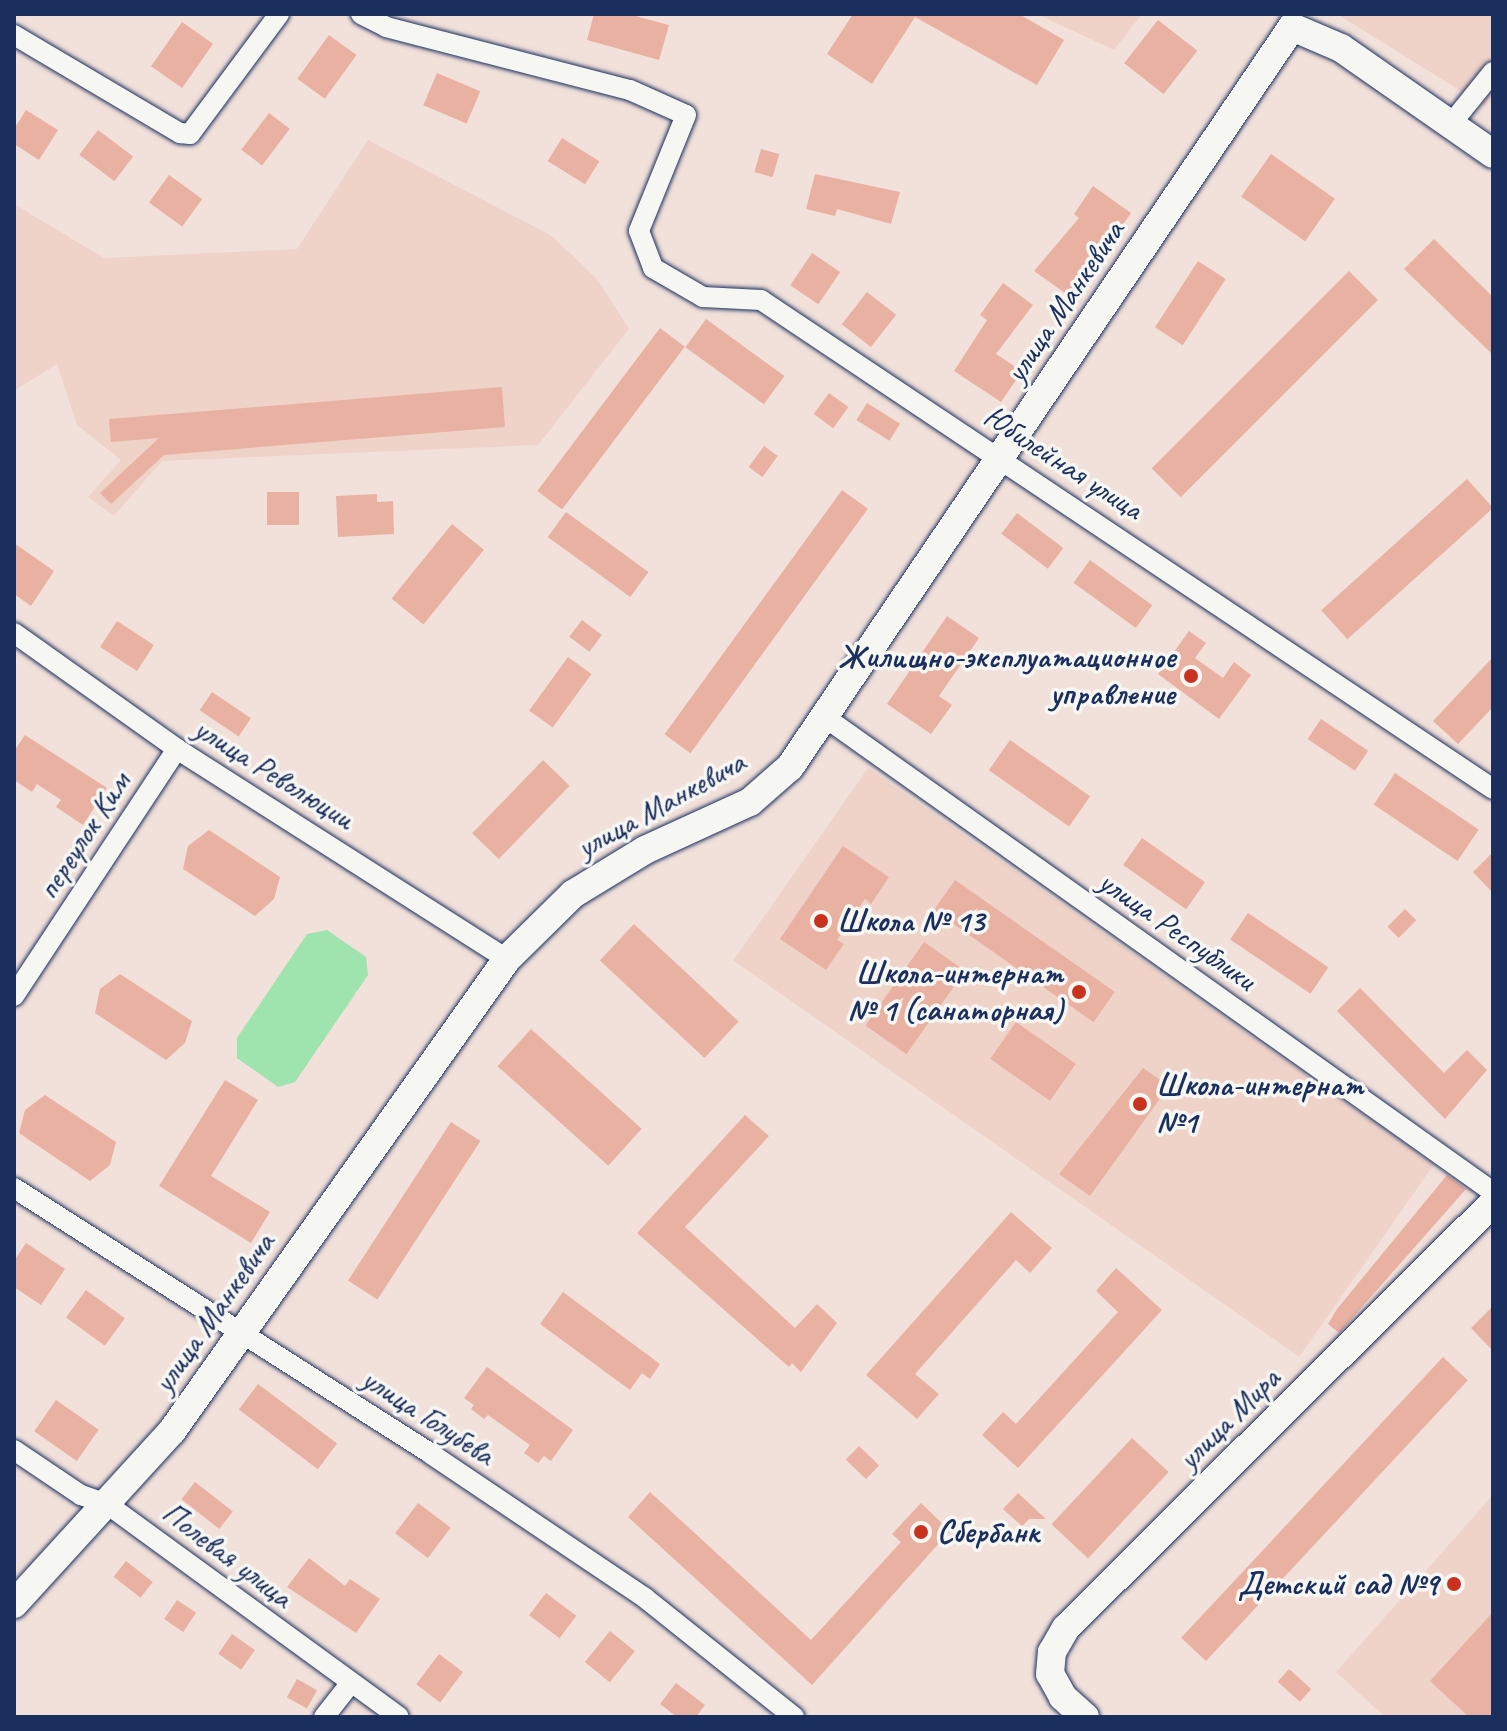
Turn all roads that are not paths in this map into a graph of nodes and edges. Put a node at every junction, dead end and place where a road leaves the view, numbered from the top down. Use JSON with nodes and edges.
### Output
{"nodes":[{"id":1,"x":279,"y":14,"type":"edge"},
{"id":2,"x":361,"y":14,"type":"edge"},
{"id":3,"x":14,"y":35,"type":"edge"},
{"id":4,"x":1493,"y":72,"type":"edge"},
{"id":5,"x":1451,"y":124,"type":"junction"},
{"id":6,"x":1493,"y":154,"type":"edge"},
{"id":7,"x":1001,"y":460,"type":"junction"},
{"id":8,"x":14,"y":633,"type":"edge"},
{"id":9,"x":826,"y":718,"type":"junction"},
{"id":10,"x":177,"y":749,"type":"junction"},
{"id":11,"x":1493,"y":789,"type":"edge"},
{"id":12,"x":507,"y":959,"type":"junction"},
{"id":13,"x":14,"y":996,"type":"edge"},
{"id":14,"x":14,"y":1188,"type":"edge"},
{"id":15,"x":1493,"y":1192,"type":"edge"},
{"id":16,"x":1493,"y":1203,"type":"edge"},
{"id":17,"x":242,"y":1334,"type":"junction"},
{"id":18,"x":14,"y":1450,"type":"edge"},
{"id":19,"x":107,"y":1504,"type":"junction"},
{"id":20,"x":14,"y":1604,"type":"edge"},
{"id":21,"x":350,"y":1684,"type":"junction"},
{"id":22,"x":324,"y":1717,"type":"edge"},
{"id":23,"x":399,"y":1717,"type":"edge"},
{"id":24,"x":794,"y":1717,"type":"edge"},
{"id":25,"x":1085,"y":1717,"type":"edge"}],
"edges":[{"from":1,"to":3,"type":"street"},
{"from":2,"to":7,"type":"street","name":"Юбилейная улица"},
{"from":4,"to":5,"type":"street"},
{"from":5,"to":6,"type":"street"},
{"from":5,"to":7,"type":"street","name":"улица Манкевича"},
{"from":7,"to":9,"type":"street","name":"улица Манкевича"},
{"from":7,"to":11,"type":"street","name":"Юбилейная улица"},
{"from":8,"to":10,"type":"street","name":"улица Революции"},
{"from":9,"to":12,"type":"street","name":"улица Манкевича"},
{"from":9,"to":15,"type":"street","name":"улица Республики"},
{"from":10,"to":12,"type":"street","name":"улица Революции"},
{"from":10,"to":13,"type":"street","name":"переулок Ким"},
{"from":12,"to":17,"type":"street","name":"улица Манкевича"},
{"from":14,"to":17,"type":"street","name":"улица Голубева"},
{"from":16,"to":25,"type":"street","name":"улица Мира"},
{"from":17,"to":19,"type":"street","name":"улица Манкевича"},
{"from":17,"to":24,"type":"street","name":"улица Голубева"},
{"from":18,"to":19,"type":"street","name":"Полевая улица"},
{"from":19,"to":20,"type":"street","name":"улица Манкевича"},
{"from":19,"to":21,"type":"street","name":"Полевая улица"},
{"from":21,"to":22,"type":"street"},
{"from":21,"to":23,"type":"street","name":"Полевая улица"}]}
